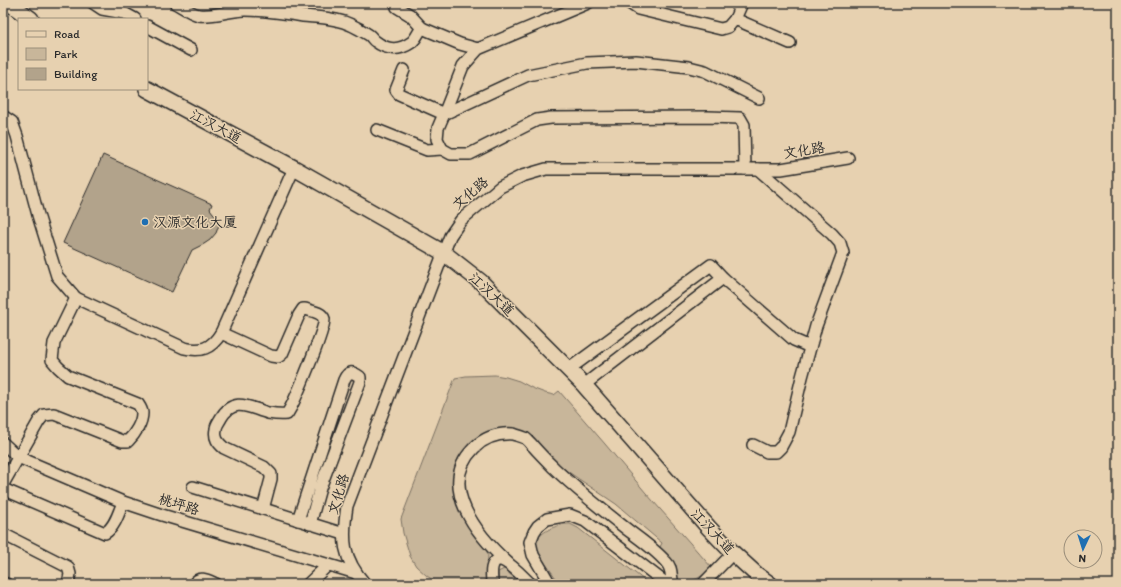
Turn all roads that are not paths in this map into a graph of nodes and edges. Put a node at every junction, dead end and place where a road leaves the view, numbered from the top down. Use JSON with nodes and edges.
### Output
{"nodes":[{"id":1,"x":9,"y":3,"type":"edge"},
{"id":2,"x":175,"y":3,"type":"edge"},
{"id":3,"x":397,"y":3,"type":"edge"},
{"id":4,"x":588,"y":3,"type":"edge"},
{"id":5,"x":629,"y":3,"type":"edge"},
{"id":6,"x":742,"y":3,"type":"edge"},
{"id":7,"x":100,"y":9,"type":"edge"},
{"id":8,"x":30,"y":18,"type":"edge"},
{"id":9,"x":133,"y":18,"type":"edge"},
{"id":10,"x":735,"y":19,"type":"junction"},
{"id":11,"x":148,"y":27,"type":"edge"},
{"id":12,"x":422,"y":28,"type":"junction"},
{"id":13,"x":790,"y":44,"type":"dead end"},
{"id":14,"x":478,"y":49,"type":"junction"},
{"id":15,"x":191,"y":50,"type":"dead end"},
{"id":16,"x":404,"y":70,"type":"dead end"},
{"id":17,"x":148,"y":90,"type":"edge"},
{"id":18,"x":759,"y":98,"type":"dead end"},
{"id":19,"x":444,"y":114,"type":"junction"},
{"id":20,"x":3,"y":116,"type":"edge"},
{"id":21,"x":377,"y":130,"type":"dead end"},
{"id":22,"x":442,"y":149,"type":"junction"},
{"id":23,"x":848,"y":158,"type":"dead end"},
{"id":24,"x":294,"y":168,"type":"junction"},
{"id":25,"x":745,"y":169,"type":"junction"},
{"id":26,"x":758,"y":169,"type":"junction"},
{"id":27,"x":444,"y":252,"type":"junction"},
{"id":28,"x":723,"y":278,"type":"junction"},
{"id":29,"x":76,"y":298,"type":"junction"},
{"id":30,"x":221,"y":333,"type":"junction"},
{"id":31,"x":810,"y":347,"type":"junction"},
{"id":32,"x":569,"y":369,"type":"junction"},
{"id":33,"x":584,"y":385,"type":"junction"},
{"id":34,"x":3,"y":443,"type":"edge"},
{"id":35,"x":753,"y":445,"type":"dead end"},
{"id":36,"x":18,"y":457,"type":"junction"},
{"id":37,"x":3,"y":484,"type":"edge"},
{"id":38,"x":193,"y":487,"type":"dead end"},
{"id":39,"x":3,"y":489,"type":"edge"},
{"id":40,"x":123,"y":502,"type":"junction"},
{"id":41,"x":263,"y":509,"type":"junction"},
{"id":42,"x":298,"y":520,"type":"junction"},
{"id":43,"x":310,"y":524,"type":"junction"},
{"id":44,"x":3,"y":534,"type":"edge"},
{"id":45,"x":344,"y":534,"type":"junction"},
{"id":46,"x":733,"y":553,"type":"junction"},
{"id":47,"x":508,"y":563,"type":"junction"},
{"id":48,"x":328,"y":565,"type":"junction"},
{"id":49,"x":356,"y":573,"type":"junction"},
{"id":50,"x":3,"y":583,"type":"edge"},
{"id":51,"x":6,"y":584,"type":"edge"},
{"id":52,"x":68,"y":584,"type":"edge"},
{"id":53,"x":194,"y":584,"type":"edge"},
{"id":54,"x":216,"y":584,"type":"edge"},
{"id":55,"x":308,"y":584,"type":"edge"},
{"id":56,"x":365,"y":584,"type":"edge"},
{"id":57,"x":492,"y":584,"type":"edge"},
{"id":58,"x":531,"y":584,"type":"edge"},
{"id":59,"x":550,"y":584,"type":"edge"},
{"id":60,"x":667,"y":584,"type":"edge"},
{"id":61,"x":674,"y":584,"type":"edge"},
{"id":62,"x":703,"y":584,"type":"edge"},
{"id":63,"x":770,"y":584,"type":"edge"}],
"edges":[{"from":1,"to":8,"type":"main road"},
{"from":2,"to":12,"type":"street"},
{"from":3,"to":12,"type":"street"},
{"from":4,"to":14,"type":"street"},
{"from":5,"to":10,"type":"street"},
{"from":6,"to":10,"type":"street"},
{"from":7,"to":9,"type":"street"},
{"from":10,"to":13,"type":"street"},
{"from":11,"to":15,"type":"street"},
{"from":12,"to":14,"type":"street"},
{"from":14,"to":19,"type":"street"},
{"from":16,"to":19,"type":"street"},
{"from":17,"to":24,"type":"main road","name":"江汉大道"},
{"from":18,"to":19,"type":"street"},
{"from":19,"to":22,"type":"street"},
{"from":20,"to":29,"type":"street"},
{"from":21,"to":22,"type":"street"},
{"from":22,"to":25,"type":"street"},
{"from":23,"to":26,"type":"street","name":"文化路"},
{"from":24,"to":27,"type":"main road","name":"江汉大道"},
{"from":24,"to":30,"type":"street"},
{"from":25,"to":26,"type":"street","name":"文化路"},
{"from":25,"to":27,"type":"street","name":"文化路"},
{"from":26,"to":31,"type":"street"},
{"from":27,"to":32,"type":"main road","name":"江汉大道"},
{"from":27,"to":45,"type":"street","name":"文化路"},
{"from":28,"to":31,"type":"street"},
{"from":28,"to":32,"type":"street"},
{"from":28,"to":33,"type":"street"},
{"from":29,"to":30,"type":"street"},
{"from":29,"to":36,"type":"street"},
{"from":30,"to":41,"type":"street"},
{"from":31,"to":35,"type":"street"},
{"from":32,"to":33,"type":"main road","name":"江汉大道"},
{"from":33,"to":46,"type":"main road","name":"江汉大道"},
{"from":34,"to":36,"type":"street","name":"桃坪路"},
{"from":36,"to":37,"type":"street"},
{"from":36,"to":40,"type":"street","name":"桃坪路"},
{"from":38,"to":41,"type":"street"},
{"from":39,"to":40,"type":"street"},
{"from":40,"to":48,"type":"street","name":"桃坪路"},
{"from":41,"to":42,"type":"street"},
{"from":42,"to":43,"type":"street"},
{"from":42,"to":43,"type":"street"},
{"from":43,"to":45,"type":"street"},
{"from":44,"to":52,"type":"street"},
{"from":45,"to":49,"type":"street","name":"文化路"},
{"from":46,"to":62,"type":"street"},
{"from":46,"to":63,"type":"main road","name":"江汉大道"},
{"from":47,"to":57,"type":"street"},
{"from":47,"to":58,"type":"street"},
{"from":47,"to":61,"type":"street"},
{"from":48,"to":49,"type":"street","name":"桃坪路"},
{"from":48,"to":55,"type":"street"},
{"from":49,"to":56,"type":"street","name":"文化路"},
{"from":50,"to":51,"type":"street"},
{"from":53,"to":54,"type":"street"},
{"from":59,"to":60,"type":"street"}]}
